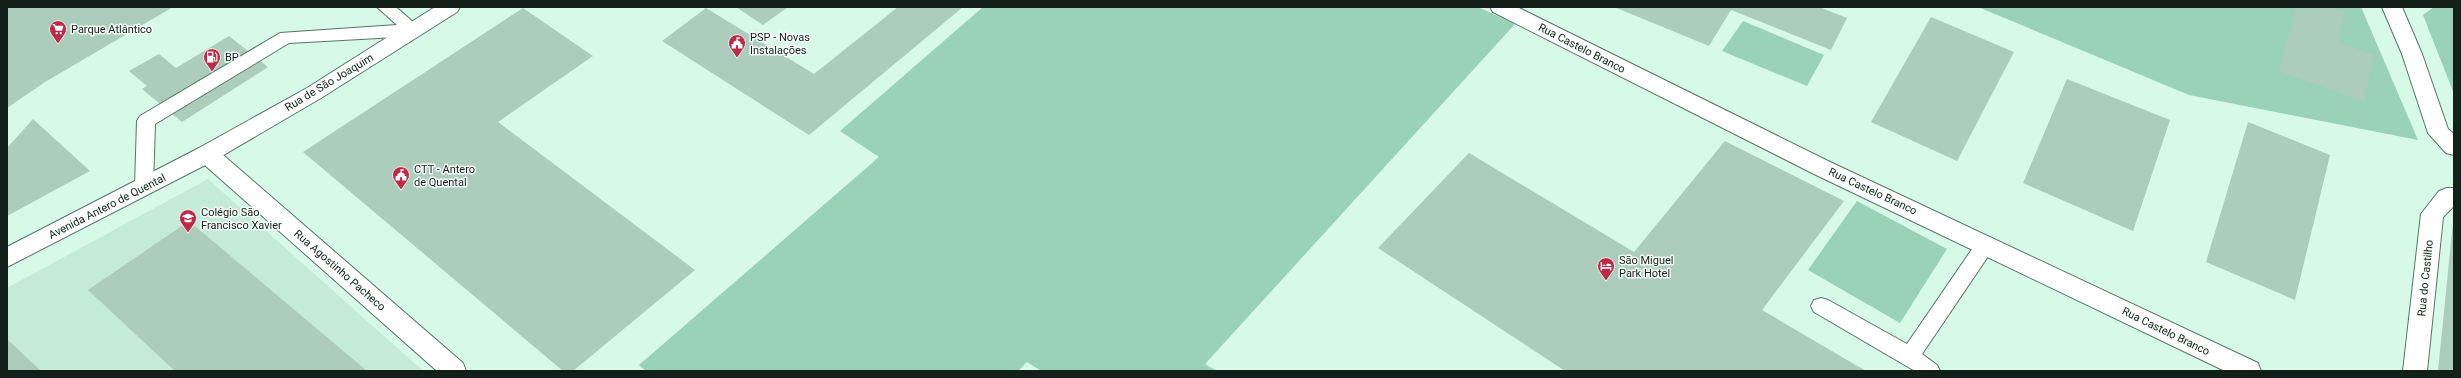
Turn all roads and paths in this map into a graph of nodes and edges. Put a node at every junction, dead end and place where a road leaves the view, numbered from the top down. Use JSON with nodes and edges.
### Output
{"nodes":[{"id":1,"x":385,"y":7,"type":"edge"},
{"id":2,"x":450,"y":7,"type":"edge"},
{"id":3,"x":1500,"y":7,"type":"edge"},
{"id":4,"x":2392,"y":7,"type":"edge"},
{"id":5,"x":414,"y":30,"type":"junction"},
{"id":6,"x":2454,"y":147,"type":"edge"},
{"id":7,"x":207,"y":154,"type":"junction"},
{"id":8,"x":144,"y":186,"type":"junction"},
{"id":9,"x":2454,"y":197,"type":"edge"},
{"id":10,"x":1986,"y":244,"type":"junction"},
{"id":11,"x":7,"y":258,"type":"edge"},
{"id":12,"x":1820,"y":306,"type":"dead end"},
{"id":13,"x":1910,"y":356,"type":"junction"},
{"id":14,"x":454,"y":371,"type":"edge"},
{"id":15,"x":1930,"y":371,"type":"edge"},
{"id":16,"x":2249,"y":371,"type":"edge"},
{"id":17,"x":2415,"y":371,"type":"edge"}],
"edges":[{"from":1,"to":5,"type":"lane"},
{"from":2,"to":5,"type":"street","name":"Rua de São Joaquim"},
{"from":3,"to":10,"type":"street","name":"Rua Castelo Branco"},
{"from":4,"to":6,"type":"street"},
{"from":5,"to":7,"type":"street","name":"Rua de São Joaquim"},
{"from":5,"to":8,"type":"lane"},
{"from":7,"to":8,"type":"street","name":"Avenida Antero de Quental"},
{"from":7,"to":14,"type":"street","name":"Rua Agostinho Pacheco"},
{"from":8,"to":11,"type":"street","name":"Avenida Antero de Quental"},
{"from":9,"to":17,"type":"street","name":"Rua do Castilho"},
{"from":10,"to":13,"type":"lane"},
{"from":10,"to":16,"type":"street","name":"Rua Castelo Branco"},
{"from":12,"to":13,"type":"lane"},
{"from":13,"to":15,"type":"lane"}]}
